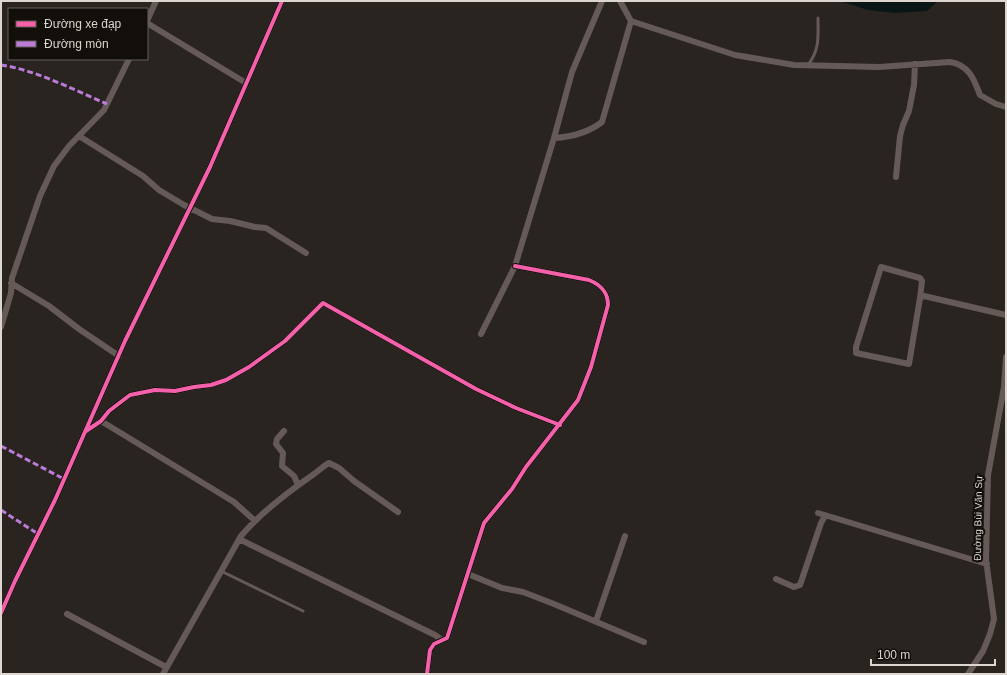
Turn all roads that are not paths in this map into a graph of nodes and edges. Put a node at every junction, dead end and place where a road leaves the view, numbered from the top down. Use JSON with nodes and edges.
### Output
{"nodes":[{"id":1,"x":156,"y":1,"type":"edge"},
{"id":2,"x":282,"y":1,"type":"edge"},
{"id":3,"x":602,"y":1,"type":"edge"},
{"id":4,"x":620,"y":1,"type":"edge"},
{"id":5,"x":818,"y":18,"type":"dead end"},
{"id":6,"x":148,"y":20,"type":"edge"},
{"id":7,"x":631,"y":21,"type":"junction"},
{"id":8,"x":148,"y":23,"type":"edge"},
{"id":9,"x":129,"y":60,"type":"edge"},
{"id":10,"x":915,"y":64,"type":"junction"},
{"id":11,"x":808,"y":65,"type":"junction"},
{"id":12,"x":246,"y":83,"type":"junction"},
{"id":13,"x":1006,"y":107,"type":"edge"},
{"id":14,"x":79,"y":136,"type":"junction"},
{"id":15,"x":554,"y":138,"type":"junction"},
{"id":16,"x":896,"y":177,"type":"dead end"},
{"id":17,"x":190,"y":208,"type":"junction"},
{"id":18,"x":306,"y":253,"type":"dead end"},
{"id":19,"x":515,"y":266,"type":"junction"},
{"id":20,"x":11,"y":283,"type":"junction"},
{"id":21,"x":920,"y":298,"type":"junction"},
{"id":22,"x":1006,"y":314,"type":"edge"},
{"id":23,"x":1,"y":327,"type":"edge"},
{"id":24,"x":481,"y":334,"type":"dead end"},
{"id":25,"x":119,"y":356,"type":"junction"},
{"id":26,"x":1006,"y":357,"type":"edge"},
{"id":27,"x":101,"y":421,"type":"junction"},
{"id":28,"x":560,"y":425,"type":"junction"},
{"id":29,"x":86,"y":431,"type":"junction"},
{"id":30,"x":284,"y":431,"type":"dead end"},
{"id":31,"x":298,"y":484,"type":"junction"},
{"id":32,"x":398,"y":512,"type":"dead end"},
{"id":33,"x":818,"y":514,"type":"dead end"},
{"id":34,"x":825,"y":516,"type":"junction"},
{"id":35,"x":254,"y":520,"type":"junction"},
{"id":36,"x":625,"y":536,"type":"dead end"},
{"id":37,"x":239,"y":539,"type":"junction"},
{"id":38,"x":987,"y":564,"type":"junction"},
{"id":39,"x":221,"y":571,"type":"junction"},
{"id":40,"x":468,"y":574,"type":"junction"},
{"id":41,"x":776,"y":579,"type":"dead end"},
{"id":42,"x":303,"y":611,"type":"dead end"},
{"id":43,"x":1,"y":613,"type":"edge"},
{"id":44,"x":67,"y":614,"type":"dead end"},
{"id":45,"x":596,"y":621,"type":"junction"},
{"id":46,"x":442,"y":640,"type":"junction"},
{"id":47,"x":644,"y":642,"type":"dead end"},
{"id":48,"x":166,"y":667,"type":"junction"},
{"id":49,"x":163,"y":674,"type":"edge"},
{"id":50,"x":427,"y":674,"type":"edge"},
{"id":51,"x":968,"y":674,"type":"edge"}],
"edges":[{"from":1,"to":6,"type":"street"},
{"from":2,"to":12,"type":"street"},
{"from":3,"to":15,"type":"street"},
{"from":4,"to":7,"type":"street"},
{"from":5,"to":11,"type":"lane"},
{"from":7,"to":11,"type":"street"},
{"from":7,"to":15,"type":"street"},
{"from":8,"to":12,"type":"street"},
{"from":9,"to":14,"type":"street"},
{"from":10,"to":11,"type":"street"},
{"from":10,"to":13,"type":"street"},
{"from":10,"to":16,"type":"street"},
{"from":12,"to":17,"type":"street"},
{"from":14,"to":17,"type":"street"},
{"from":14,"to":20,"type":"street"},
{"from":15,"to":19,"type":"street"},
{"from":17,"to":18,"type":"street"},
{"from":17,"to":25,"type":"street"},
{"from":19,"to":24,"type":"street"},
{"from":19,"to":28,"type":"street"},
{"from":20,"to":23,"type":"street"},
{"from":20,"to":25,"type":"street"},
{"from":21,"to":21,"type":"street"},
{"from":21,"to":22,"type":"street"},
{"from":25,"to":29,"type":"street"},
{"from":26,"to":38,"type":"street","name":"Đường Bùi Văn Sự"},
{"from":27,"to":28,"type":"street"},
{"from":27,"to":29,"type":"street"},
{"from":27,"to":35,"type":"street"},
{"from":28,"to":40,"type":"street"},
{"from":29,"to":43,"type":"street"},
{"from":30,"to":31,"type":"street"},
{"from":31,"to":32,"type":"street"},
{"from":31,"to":35,"type":"street"},
{"from":33,"to":34,"type":"street"},
{"from":34,"to":38,"type":"street"},
{"from":34,"to":41,"type":"street"},
{"from":35,"to":37,"type":"street"},
{"from":36,"to":45,"type":"street"},
{"from":37,"to":39,"type":"street"},
{"from":37,"to":46,"type":"street"},
{"from":38,"to":51,"type":"street","name":"Đường Bùi Văn Sự"},
{"from":39,"to":42,"type":"lane"},
{"from":39,"to":48,"type":"street"},
{"from":40,"to":45,"type":"street"},
{"from":40,"to":46,"type":"street"},
{"from":44,"to":48,"type":"street"},
{"from":45,"to":47,"type":"street"},
{"from":46,"to":50,"type":"street"},
{"from":48,"to":49,"type":"street"}]}
